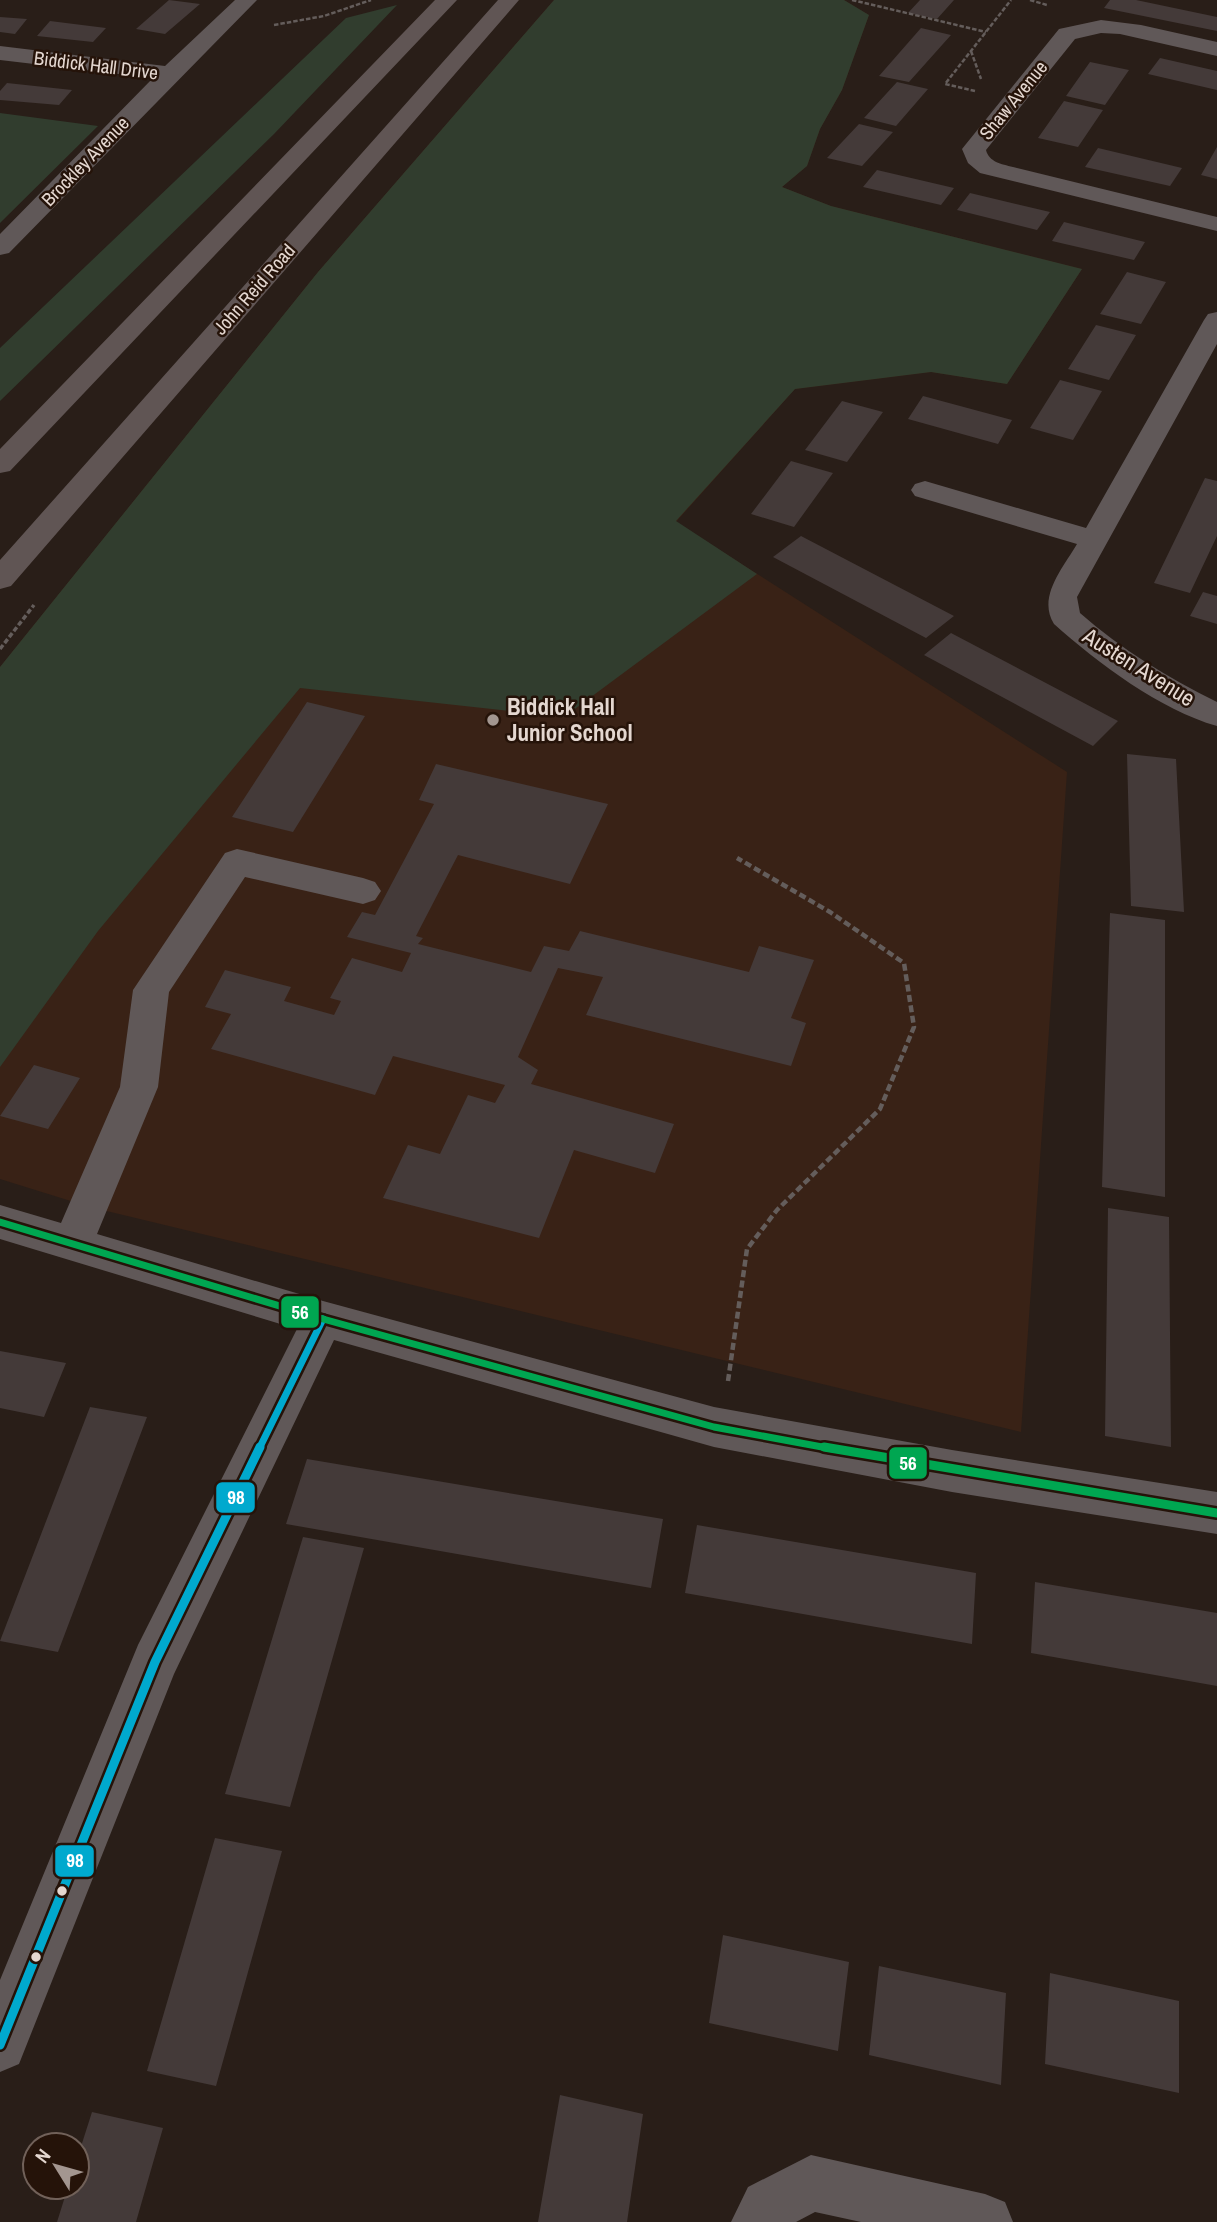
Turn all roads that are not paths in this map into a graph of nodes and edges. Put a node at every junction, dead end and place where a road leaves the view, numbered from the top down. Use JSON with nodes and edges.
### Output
{"nodes":[{"id":1,"x":247,"y":0,"type":"edge"},
{"id":2,"x":447,"y":0,"type":"edge"},
{"id":3,"x":509,"y":0,"type":"edge"},
{"id":4,"x":1217,"y":49,"type":"edge"},
{"id":5,"x":0,"y":53,"type":"edge"},
{"id":6,"x":170,"y":73,"type":"junction"},
{"id":7,"x":1217,"y":224,"type":"edge"},
{"id":8,"x":0,"y":248,"type":"edge"},
{"id":9,"x":1217,"y":320,"type":"edge"},
{"id":10,"x":1210,"y":348,"type":"edge"},
{"id":11,"x":0,"y":465,"type":"edge"},
{"id":12,"x":925,"y":490,"type":"dead end"},
{"id":13,"x":1093,"y":539,"type":"junction"},
{"id":14,"x":0,"y":579,"type":"edge"},
{"id":15,"x":1217,"y":715,"type":"edge"},
{"id":16,"x":363,"y":891,"type":"dead end"},
{"id":17,"x":0,"y":1222,"type":"edge"},
{"id":18,"x":73,"y":1243,"type":"junction"},
{"id":19,"x":323,"y":1319,"type":"junction"},
{"id":20,"x":1217,"y":1513,"type":"edge"},
{"id":21,"x":0,"y":2045,"type":"edge"},
{"id":22,"x":759,"y":2222,"type":"edge"},
{"id":23,"x":985,"y":2222,"type":"edge"}],
"edges":[{"from":1,"to":6,"type":"street","name":"Biddick Hall Drive"},
{"from":2,"to":11,"type":"highway"},
{"from":3,"to":14,"type":"highway","name":"John Reid Road"},
{"from":4,"to":7,"type":"street","name":"Shaw Avenue"},
{"from":5,"to":6,"type":"street","name":"Biddick Hall Drive"},
{"from":6,"to":8,"type":"street","name":"Brockley Avenue"},
{"from":9,"to":10,"type":"street","name":"Austen Avenue"},
{"from":10,"to":13,"type":"street","name":"Austen Avenue"},
{"from":12,"to":13,"type":"street"},
{"from":13,"to":15,"type":"street","name":"Austen Avenue"},
{"from":16,"to":18,"type":"street"},
{"from":17,"to":18,"type":"street"},
{"from":18,"to":19,"type":"street"},
{"from":19,"to":20,"type":"street"},
{"from":19,"to":21,"type":"street"},
{"from":22,"to":23,"type":"street"}]}
